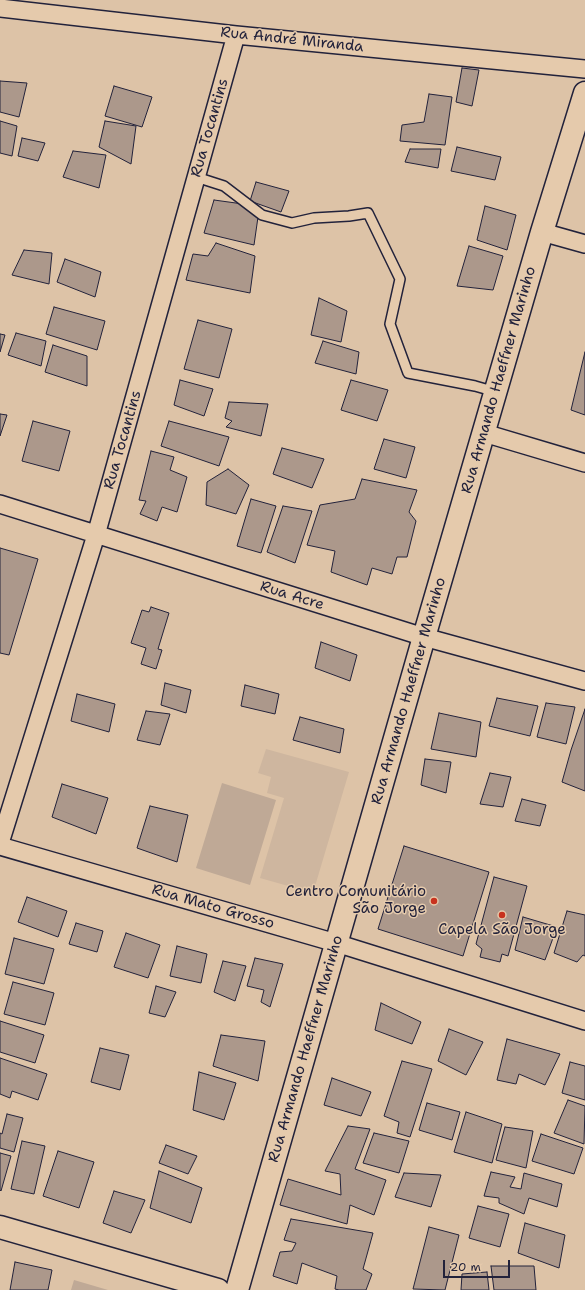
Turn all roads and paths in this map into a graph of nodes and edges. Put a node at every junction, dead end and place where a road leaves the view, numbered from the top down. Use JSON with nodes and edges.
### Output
{"nodes":[{"id":1,"x":0,"y":8,"type":"edge"},
{"id":2,"x":236,"y":35,"type":"junction"},
{"id":3,"x":585,"y":69,"type":"edge"},
{"id":4,"x":585,"y":93,"type":"edge"},
{"id":5,"x":196,"y":177,"type":"junction"},
{"id":6,"x":542,"y":232,"type":"junction"},
{"id":7,"x":585,"y":244,"type":"edge"},
{"id":8,"x":496,"y":392,"type":"junction"},
{"id":9,"x":484,"y":433,"type":"junction"},
{"id":10,"x":585,"y":463,"type":"edge"},
{"id":11,"x":0,"y":504,"type":"edge"},
{"id":12,"x":96,"y":535,"type":"junction"},
{"id":13,"x":424,"y":637,"type":"junction"},
{"id":14,"x":585,"y":681,"type":"edge"},
{"id":15,"x":0,"y":843,"type":"edge"},
{"id":16,"x":0,"y":846,"type":"edge"},
{"id":17,"x":336,"y":943,"type":"junction"},
{"id":18,"x":585,"y":1021,"type":"edge"},
{"id":19,"x":2,"y":1230,"type":"edge"},
{"id":20,"x":218,"y":1290,"type":"edge"},
{"id":21,"x":237,"y":1290,"type":"edge"}],
"edges":[{"from":1,"to":2,"type":"street","name":"Rua André Miranda"},
{"from":2,"to":3,"type":"street","name":"Rua André Miranda"},
{"from":2,"to":5,"type":"street","name":"Rua Tocantins"},
{"from":4,"to":6,"type":"street","name":"Rua Armando Haeffner Marinho"},
{"from":5,"to":8,"type":"lane"},
{"from":5,"to":12,"type":"street","name":"Rua Tocantins"},
{"from":6,"to":7,"type":"street"},
{"from":6,"to":8,"type":"street","name":"Rua Armando Haeffner Marinho"},
{"from":8,"to":9,"type":"street","name":"Rua Armando Haeffner Marinho"},
{"from":9,"to":10,"type":"street"},
{"from":9,"to":13,"type":"street","name":"Rua Armando Haeffner Marinho"},
{"from":11,"to":12,"type":"street","name":"Rua Acre"},
{"from":12,"to":13,"type":"street","name":"Rua Acre"},
{"from":12,"to":15,"type":"street","name":"Rua Tocantins"},
{"from":13,"to":14,"type":"street","name":"Rua Acre"},
{"from":13,"to":17,"type":"street","name":"Rua Armando Haeffner Marinho"},
{"from":16,"to":17,"type":"street","name":"Rua Mato Grosso"},
{"from":17,"to":18,"type":"street","name":"Rua Mato Grosso"},
{"from":17,"to":21,"type":"street","name":"Rua Armando Haeffner Marinho"},
{"from":19,"to":20,"type":"street"}]}
